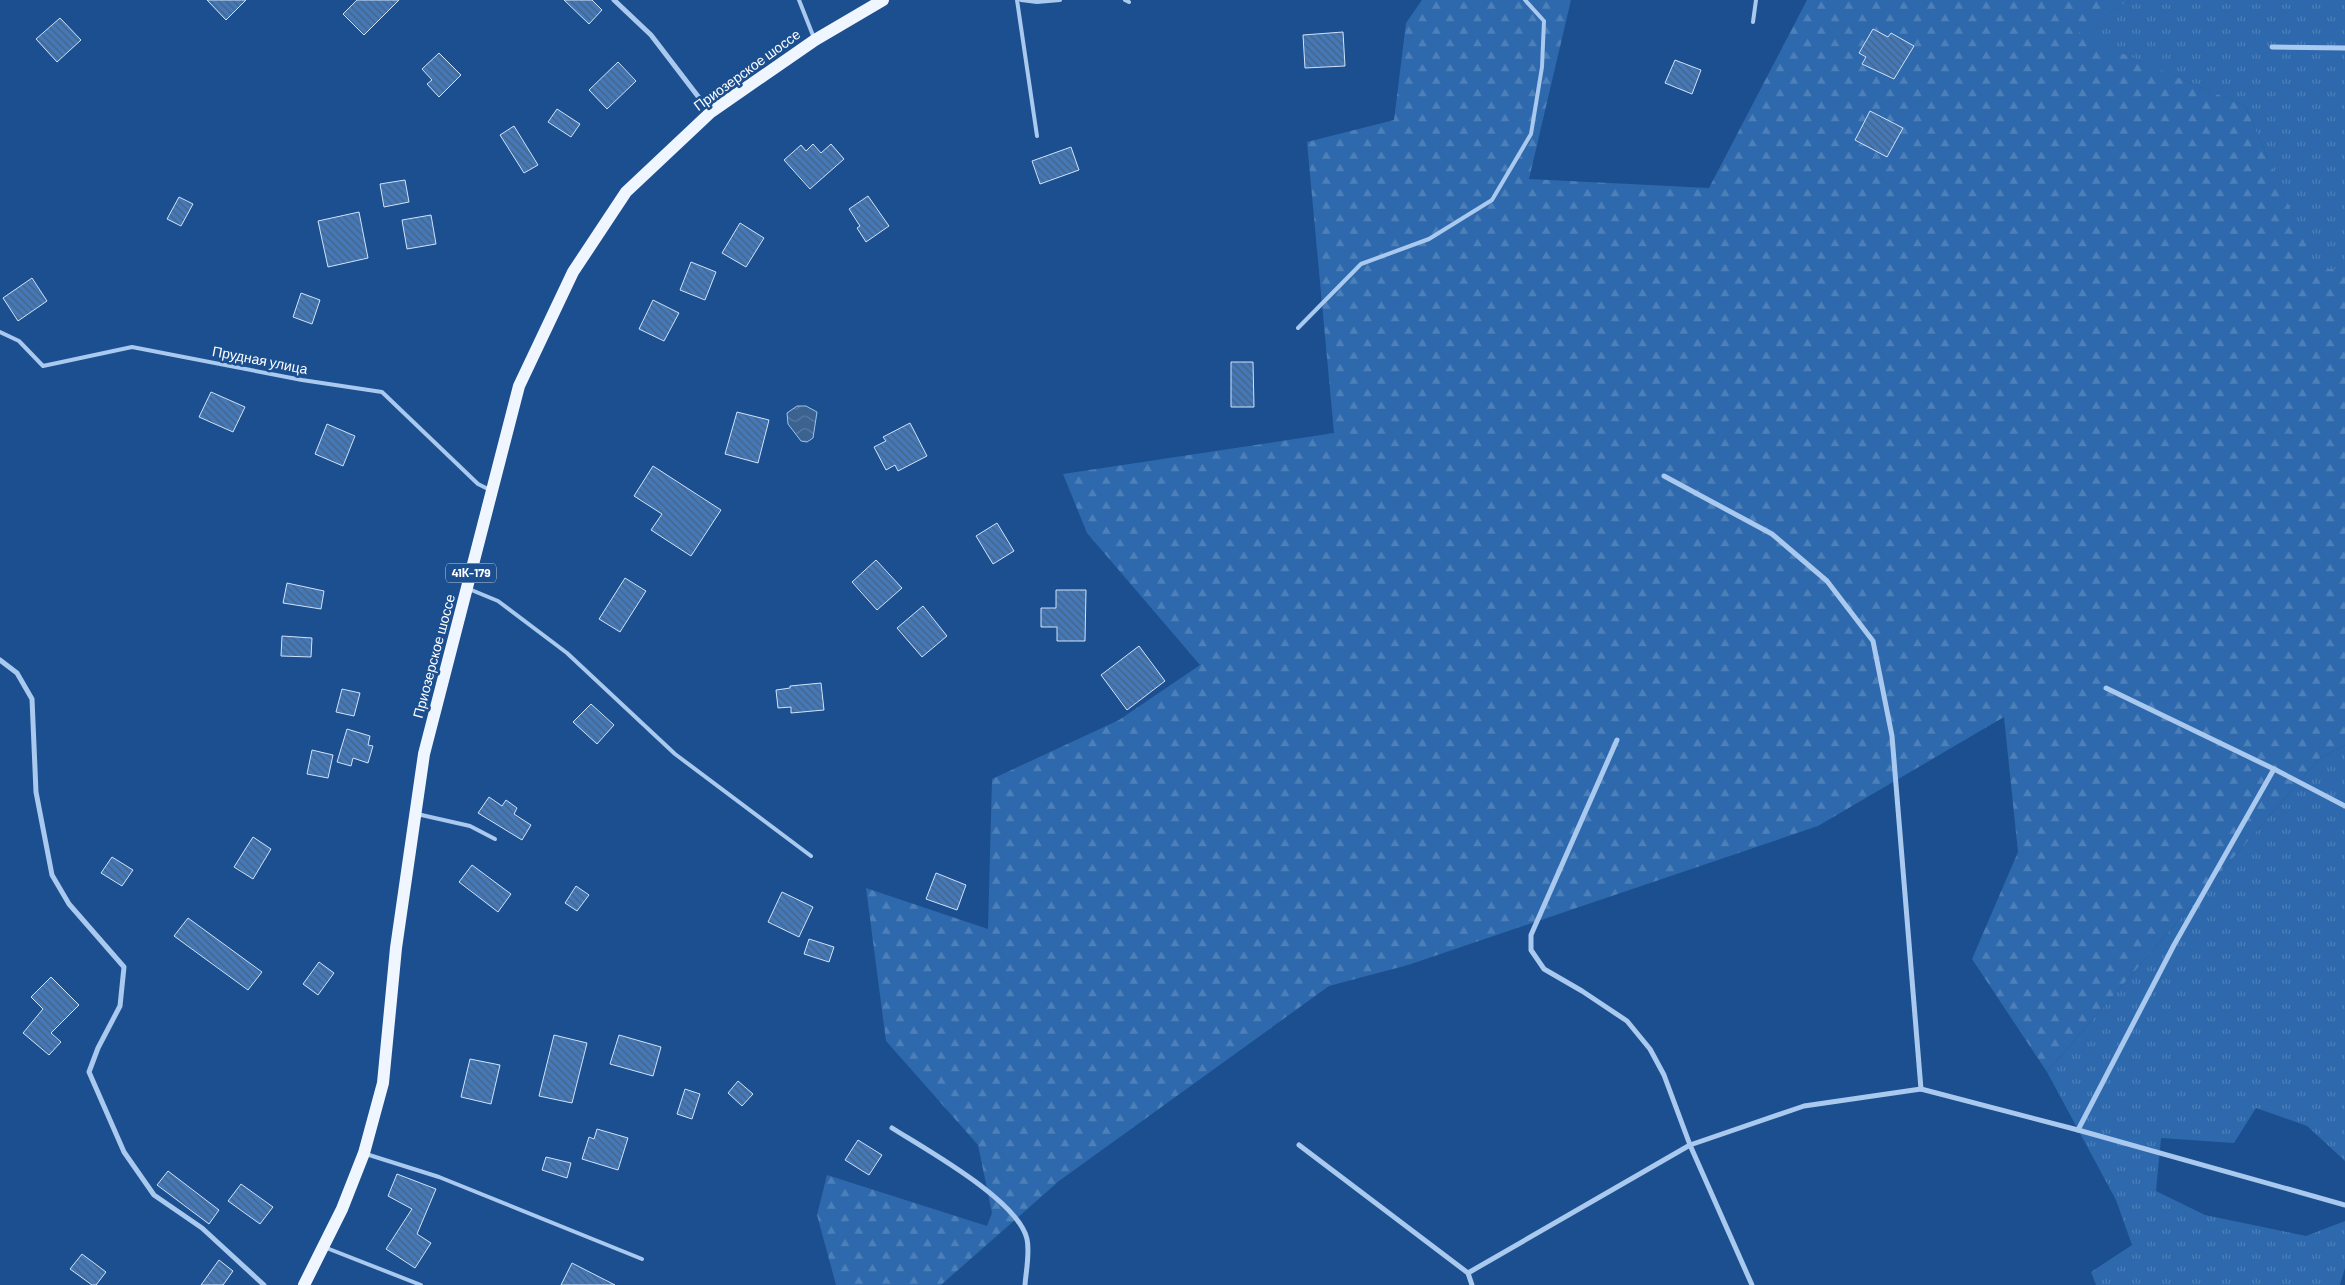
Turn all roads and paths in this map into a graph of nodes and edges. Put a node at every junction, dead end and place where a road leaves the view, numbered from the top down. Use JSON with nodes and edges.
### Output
{"nodes":[{"id":1,"x":614,"y":0,"type":"edge"},
{"id":2,"x":799,"y":0,"type":"edge"},
{"id":3,"x":883,"y":0,"type":"edge"},
{"id":4,"x":1017,"y":0,"type":"edge"},
{"id":5,"x":1021,"y":0,"type":"edge"},
{"id":6,"x":1060,"y":0,"type":"edge"},
{"id":7,"x":1525,"y":0,"type":"edge"},
{"id":8,"x":1756,"y":0,"type":"edge"},
{"id":9,"x":1752,"y":22,"type":"dead end"},
{"id":10,"x":815,"y":40,"type":"junction"},
{"id":11,"x":2272,"y":47,"type":"dead end"},
{"id":12,"x":2345,"y":48,"type":"edge"},
{"id":13,"x":711,"y":112,"type":"junction"},
{"id":14,"x":1037,"y":136,"type":"dead end"},
{"id":15,"x":1298,"y":328,"type":"dead end"},
{"id":16,"x":0,"y":332,"type":"edge"},
{"id":17,"x":1664,"y":476,"type":"dead end"},
{"id":18,"x":492,"y":491,"type":"junction"},
{"id":19,"x":467,"y":588,"type":"junction"},
{"id":20,"x":0,"y":660,"type":"edge"},
{"id":21,"x":2106,"y":688,"type":"dead end"},
{"id":22,"x":1617,"y":740,"type":"dead end"},
{"id":23,"x":2274,"y":769,"type":"junction"},
{"id":24,"x":2345,"y":806,"type":"edge"},
{"id":25,"x":415,"y":814,"type":"junction"},
{"id":26,"x":495,"y":839,"type":"dead end"},
{"id":27,"x":811,"y":856,"type":"dead end"},
{"id":28,"x":1921,"y":1089,"type":"junction"},
{"id":29,"x":892,"y":1128,"type":"dead end"},
{"id":30,"x":2078,"y":1130,"type":"junction"},
{"id":31,"x":1299,"y":1145,"type":"dead end"},
{"id":32,"x":1690,"y":1145,"type":"junction"},
{"id":33,"x":364,"y":1153,"type":"junction"},
{"id":34,"x":2345,"y":1205,"type":"edge"},
{"id":35,"x":324,"y":1248,"type":"junction"},
{"id":36,"x":642,"y":1259,"type":"dead end"},
{"id":37,"x":1468,"y":1273,"type":"junction"},
{"id":38,"x":264,"y":1285,"type":"edge"},
{"id":39,"x":304,"y":1285,"type":"edge"},
{"id":40,"x":421,"y":1285,"type":"edge"},
{"id":41,"x":1025,"y":1285,"type":"edge"},
{"id":42,"x":1472,"y":1285,"type":"edge"},
{"id":43,"x":1752,"y":1285,"type":"edge"}],
"edges":[{"from":1,"to":13,"type":"street"},
{"from":2,"to":10,"type":"lane"},
{"from":3,"to":10,"type":"main road","name":"Приозерское шоссе","number":"41К-179"},
{"from":4,"to":14,"type":"lane"},
{"from":5,"to":6,"type":"lane"},
{"from":7,"to":15,"type":"lane"},
{"from":8,"to":9,"type":"lane"},
{"from":10,"to":13,"type":"main road","name":"Приозерское шоссе","number":"41К-179"},
{"from":11,"to":12,"type":"street"},
{"from":13,"to":18,"type":"main road","name":"Приозерское шоссе","number":"41К-179"},
{"from":16,"to":18,"type":"lane","name":"Прудная улица"},
{"from":17,"to":28,"type":"street"},
{"from":18,"to":19,"type":"main road","name":"Приозерское шоссе","number":"41К-179"},
{"from":19,"to":25,"type":"main road","name":"Приозерское шоссе","number":"41К-179"},
{"from":19,"to":27,"type":"lane"},
{"from":20,"to":38,"type":"street"},
{"from":21,"to":23,"type":"street"},
{"from":22,"to":32,"type":"street"},
{"from":23,"to":24,"type":"street"},
{"from":23,"to":30,"type":"street"},
{"from":25,"to":26,"type":"lane"},
{"from":25,"to":33,"type":"main road","name":"Приозерское шоссе","number":"41К-179"},
{"from":28,"to":30,"type":"street"},
{"from":28,"to":32,"type":"street"},
{"from":29,"to":41,"type":"street"},
{"from":30,"to":34,"type":"street"},
{"from":31,"to":37,"type":"street"},
{"from":32,"to":37,"type":"street"},
{"from":32,"to":43,"type":"street"},
{"from":33,"to":35,"type":"main road","name":"Приозерское шоссе","number":"41К-179"},
{"from":33,"to":36,"type":"lane"},
{"from":35,"to":39,"type":"main road","name":"Приозерское шоссе","number":"41К-179"},
{"from":35,"to":40,"type":"lane"},
{"from":37,"to":42,"type":"street"}]}
